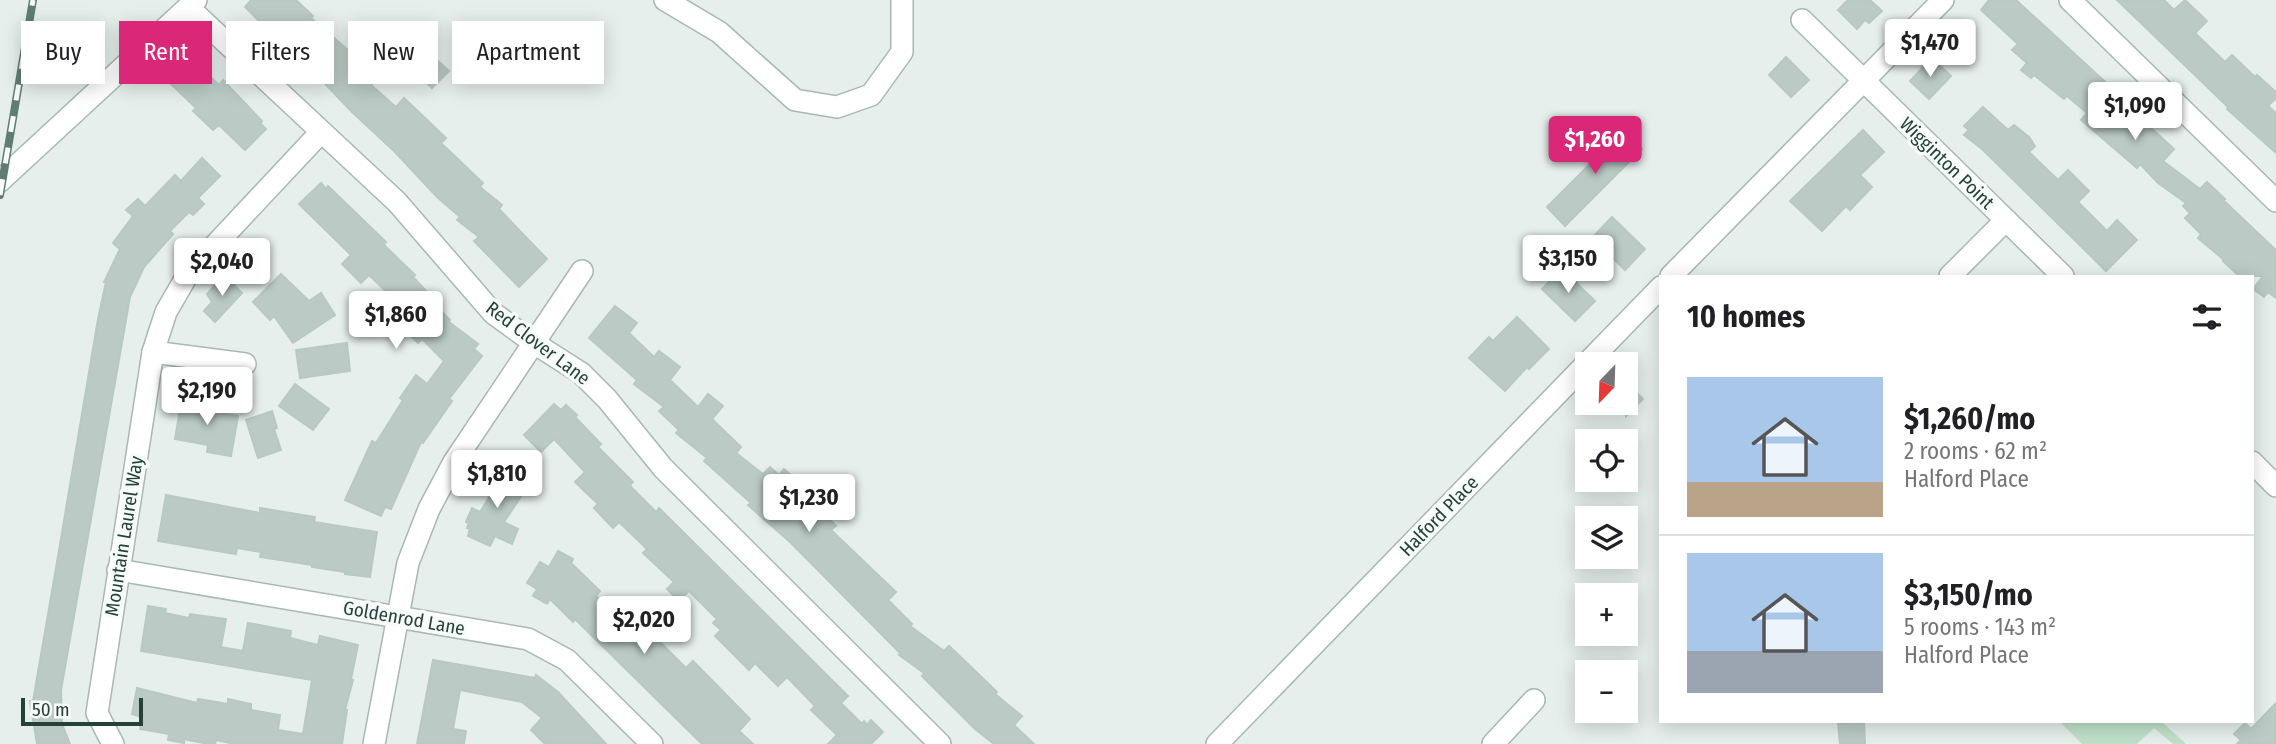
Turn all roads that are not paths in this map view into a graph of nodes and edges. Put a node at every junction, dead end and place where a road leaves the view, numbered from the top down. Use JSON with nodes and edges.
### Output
{"nodes":[{"id":1,"x":665,"y":0,"type":"edge"},
{"id":2,"x":902,"y":0,"type":"edge"},
{"id":3,"x":1942,"y":0,"type":"edge"},
{"id":4,"x":2070,"y":0,"type":"edge"},
{"id":5,"x":193,"y":4,"type":"edge"},
{"id":6,"x":1802,"y":20,"type":"dead end"},
{"id":7,"x":1862,"y":79,"type":"junction"},
{"id":8,"x":321,"y":132,"type":"junction"},
{"id":9,"x":0,"y":181,"type":"edge"},
{"id":10,"x":2276,"y":201,"type":"edge"},
{"id":11,"x":2006,"y":220,"type":"junction"},
{"id":12,"x":582,"y":271,"type":"dead end"},
{"id":13,"x":1672,"y":275,"type":"edge"},
{"id":14,"x":1951,"y":275,"type":"edge"},
{"id":15,"x":2062,"y":275,"type":"edge"},
{"id":16,"x":1659,"y":289,"type":"edge"},
{"id":17,"x":534,"y":343,"type":"junction"},
{"id":18,"x":153,"y":352,"type":"junction"},
{"id":19,"x":245,"y":364,"type":"dead end"},
{"id":20,"x":2254,"y":464,"type":"edge"},
{"id":21,"x":2276,"y":486,"type":"edge"},
{"id":22,"x":118,"y":570,"type":"junction"},
{"id":23,"x":398,"y":617,"type":"junction"},
{"id":24,"x":1534,"y":700,"type":"dead end"},
{"id":25,"x":930,"y":740,"type":"edge"},
{"id":26,"x":113,"y":744,"type":"edge"},
{"id":27,"x":374,"y":744,"type":"edge"},
{"id":28,"x":652,"y":744,"type":"edge"},
{"id":29,"x":1217,"y":744,"type":"edge"},
{"id":30,"x":1493,"y":744,"type":"edge"}],
"edges":[{"from":1,"to":2,"type":"street"},
{"from":3,"to":7,"type":"street"},
{"from":4,"to":10,"type":"street"},
{"from":5,"to":8,"type":"street","name":"Red Clover Lane"},
{"from":5,"to":9,"type":"street"},
{"from":6,"to":7,"type":"street","name":"Wigginton Point"},
{"from":7,"to":11,"type":"street","name":"Wigginton Point"},
{"from":7,"to":13,"type":"street"},
{"from":8,"to":17,"type":"street","name":"Red Clover Lane"},
{"from":8,"to":18,"type":"street","name":"Mountain Laurel Way"},
{"from":11,"to":14,"type":"street"},
{"from":11,"to":15,"type":"street","name":"Wigginton Point"},
{"from":12,"to":17,"type":"street"},
{"from":16,"to":29,"type":"street","name":"Halford Place"},
{"from":17,"to":23,"type":"street"},
{"from":17,"to":25,"type":"street","name":"Red Clover Lane"},
{"from":18,"to":19,"type":"street"},
{"from":18,"to":22,"type":"street","name":"Mountain Laurel Way"},
{"from":20,"to":21,"type":"street"},
{"from":22,"to":23,"type":"street","name":"Goldenrod Lane"},
{"from":22,"to":26,"type":"street","name":"Mountain Laurel Way"},
{"from":23,"to":27,"type":"street"},
{"from":23,"to":28,"type":"street","name":"Goldenrod Lane"},
{"from":24,"to":30,"type":"street"}]}
